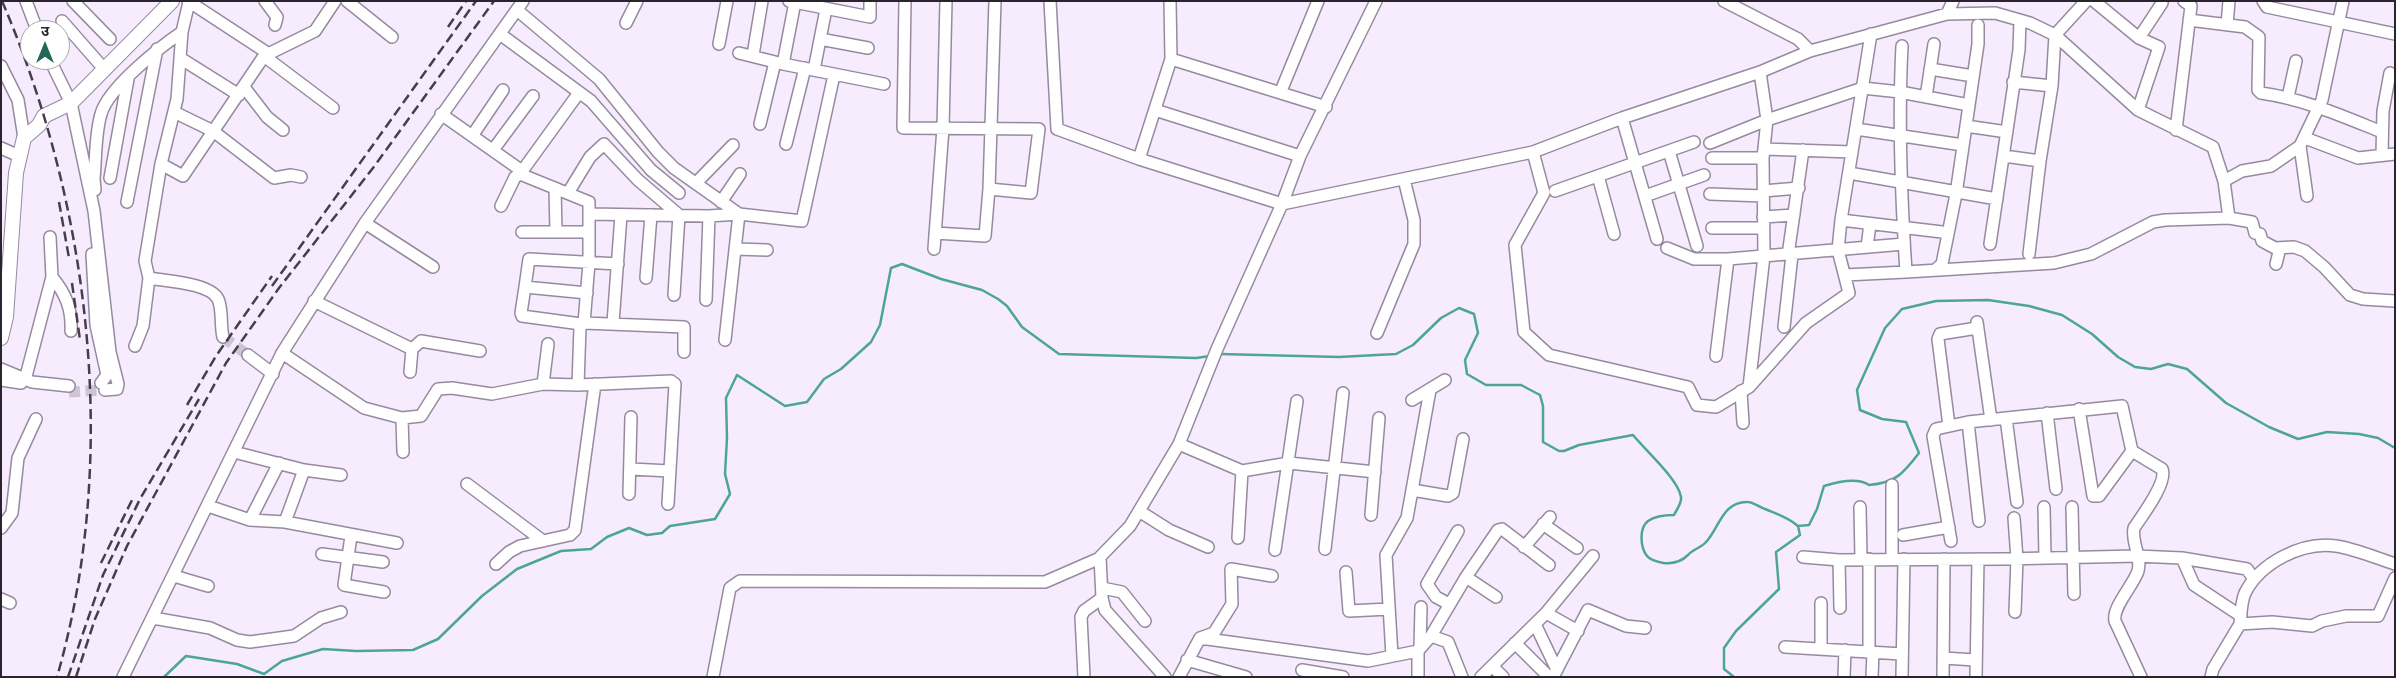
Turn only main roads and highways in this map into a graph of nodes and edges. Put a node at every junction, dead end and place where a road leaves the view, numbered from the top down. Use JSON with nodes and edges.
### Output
{"nodes":[{"id":1,"x":172,"y":1,"type":"edge"},
{"id":2,"x":6,"y":259,"type":"edge"},
{"id":3,"x":1,"y":338,"type":"edge"}],
"edges":[{"from":1,"to":2,"type":"main road"},
{"from":2,"to":3,"type":"main road"}]}
